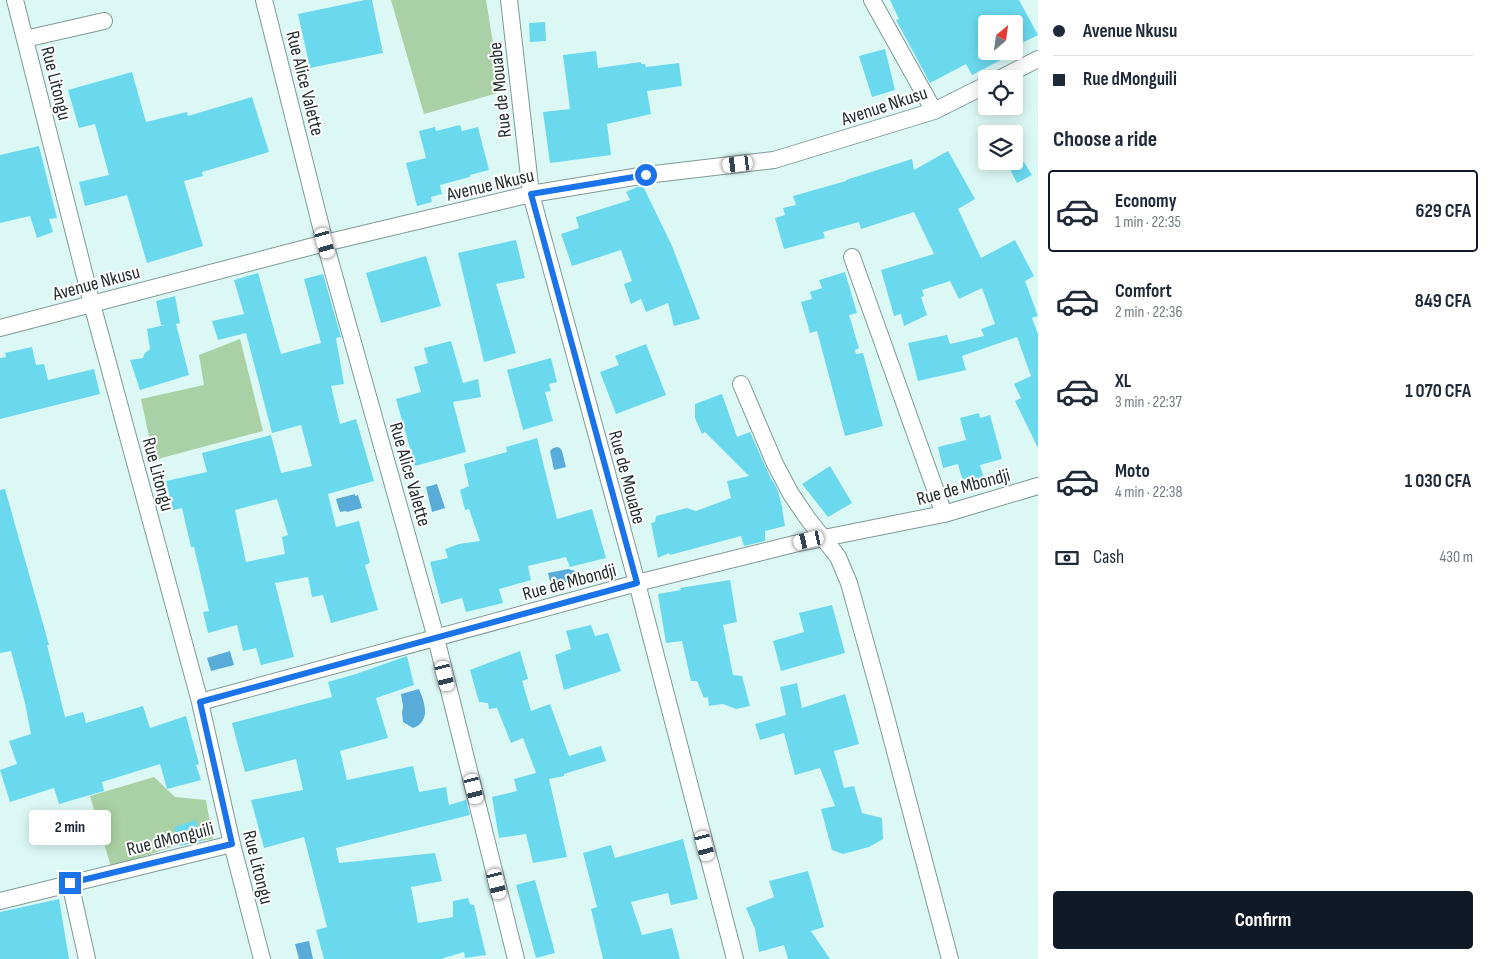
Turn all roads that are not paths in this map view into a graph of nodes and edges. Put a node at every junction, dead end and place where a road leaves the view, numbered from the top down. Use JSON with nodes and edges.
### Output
{"nodes":[{"id":1,"x":15,"y":0,"type":"edge"},
{"id":2,"x":264,"y":0,"type":"edge"},
{"id":3,"x":510,"y":0,"type":"edge"},
{"id":4,"x":872,"y":0,"type":"edge"},
{"id":5,"x":104,"y":21,"type":"dead end"},
{"id":6,"x":25,"y":39,"type":"junction"},
{"id":7,"x":1038,"y":59,"type":"edge"},
{"id":8,"x":1017,"y":70,"type":"edge"},
{"id":9,"x":978,"y":89,"type":"edge"},
{"id":10,"x":934,"y":111,"type":"junction"},
{"id":11,"x":531,"y":194,"type":"junction"},
{"id":12,"x":325,"y":243,"type":"junction"},
{"id":13,"x":852,"y":257,"type":"dead end"},
{"id":14,"x":92,"y":304,"type":"junction"},
{"id":15,"x":0,"y":328,"type":"edge"},
{"id":16,"x":741,"y":384,"type":"dead end"},
{"id":17,"x":1038,"y":486,"type":"edge"},
{"id":18,"x":944,"y":514,"type":"junction"},
{"id":19,"x":823,"y":537,"type":"junction"},
{"id":20,"x":637,"y":583,"type":"junction"},
{"id":21,"x":436,"y":638,"type":"junction"},
{"id":22,"x":200,"y":702,"type":"junction"},
{"id":23,"x":232,"y":844,"type":"junction"},
{"id":24,"x":70,"y":883,"type":"junction"},
{"id":25,"x":0,"y":901,"type":"edge"},
{"id":26,"x":87,"y":959,"type":"edge"},
{"id":27,"x":262,"y":959,"type":"edge"},
{"id":28,"x":516,"y":959,"type":"edge"},
{"id":29,"x":735,"y":959,"type":"edge"},
{"id":30,"x":950,"y":959,"type":"edge"}],
"edges":[{"from":1,"to":6,"type":"street","name":"Rue Litongu"},
{"from":2,"to":12,"type":"street","name":"Rue Alice Valette"},
{"from":3,"to":11,"type":"street","name":"Rue de Mouabe"},
{"from":4,"to":10,"type":"street"},
{"from":5,"to":6,"type":"street"},
{"from":6,"to":14,"type":"street","name":"Rue Litongu"},
{"from":7,"to":8,"type":"street"},
{"from":9,"to":10,"type":"street","name":"Avenue Nkusu"},
{"from":10,"to":11,"type":"street","name":"Avenue Nkusu"},
{"from":11,"to":12,"type":"street","name":"Avenue Nkusu"},
{"from":11,"to":20,"type":"street","name":"Rue de Mouabe"},
{"from":12,"to":14,"type":"street","name":"Avenue Nkusu"},
{"from":12,"to":21,"type":"street","name":"Rue Alice Valette"},
{"from":13,"to":18,"type":"street"},
{"from":14,"to":15,"type":"street","name":"Avenue Nkusu"},
{"from":14,"to":22,"type":"street","name":"Rue Litongu"},
{"from":16,"to":19,"type":"street"},
{"from":17,"to":18,"type":"street","name":"Rue de Mbondji"},
{"from":18,"to":19,"type":"street","name":"Rue de Mbondji"},
{"from":19,"to":20,"type":"street","name":"Rue de Mbondji"},
{"from":19,"to":30,"type":"street"},
{"from":20,"to":21,"type":"street","name":"Rue de Mbondji"},
{"from":20,"to":29,"type":"street","name":"Rue de Mouabe"},
{"from":21,"to":22,"type":"street","name":"Rue de Mbondji"},
{"from":21,"to":28,"type":"street","name":"Rue Alice Valette"},
{"from":22,"to":23,"type":"street","name":"Rue Litongu"},
{"from":23,"to":24,"type":"street","name":"Rue dMonguili"},
{"from":23,"to":27,"type":"street","name":"Rue Litongu"},
{"from":24,"to":25,"type":"street","name":"Rue dMonguili"},
{"from":24,"to":26,"type":"street"}]}
